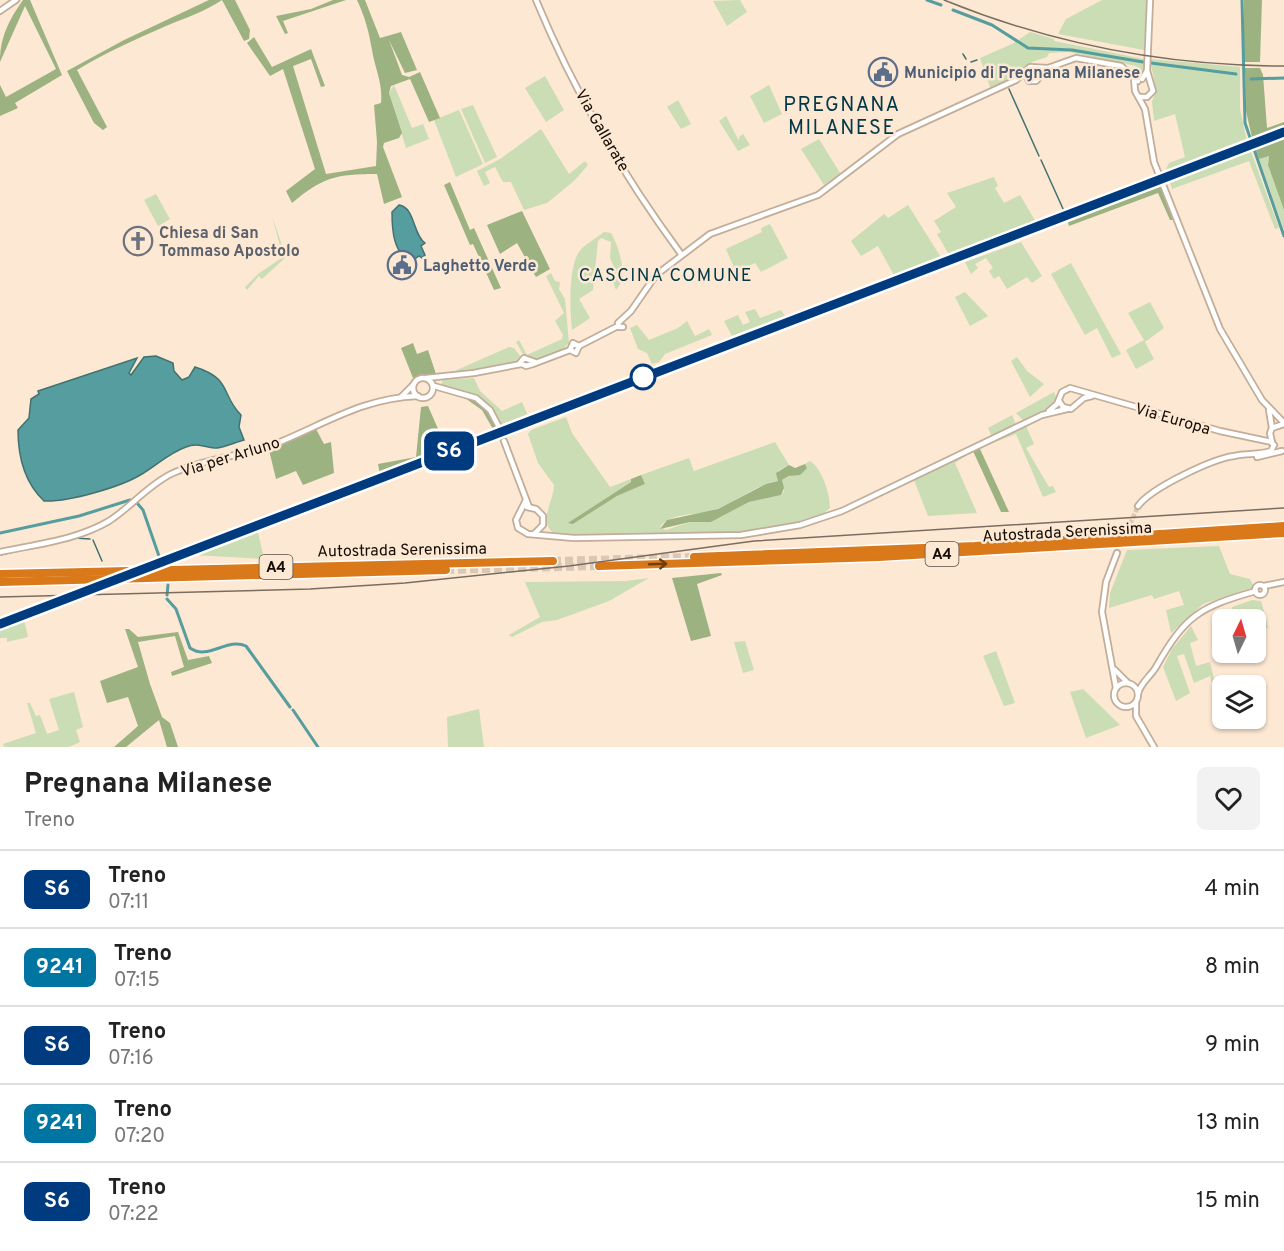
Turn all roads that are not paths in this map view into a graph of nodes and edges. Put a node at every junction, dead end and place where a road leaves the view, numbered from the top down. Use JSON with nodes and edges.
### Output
{"nodes":[{"id":1,"x":16,"y":0,"type":"edge"},
{"id":2,"x":536,"y":0,"type":"edge"},
{"id":3,"x":1151,"y":0,"type":"edge"},
{"id":4,"x":0,"y":11,"type":"edge"},
{"id":5,"x":1039,"y":71,"type":"junction"},
{"id":6,"x":1026,"y":77,"type":"junction"},
{"id":7,"x":1139,"y":81,"type":"junction"},
{"id":8,"x":1139,"y":97,"type":"junction"},
{"id":9,"x":1148,"y":97,"type":"junction"},
{"id":10,"x":1145,"y":109,"type":"junction"},
{"id":11,"x":681,"y":254,"type":"junction"},
{"id":12,"x":441,"y":375,"type":"junction"},
{"id":13,"x":426,"y":378,"type":"junction"},
{"id":14,"x":413,"y":385,"type":"junction"},
{"id":15,"x":434,"y":385,"type":"junction"},
{"id":16,"x":445,"y":390,"type":"junction"},
{"id":17,"x":1075,"y":390,"type":"junction"},
{"id":18,"x":430,"y":395,"type":"junction"},
{"id":19,"x":418,"y":396,"type":"junction"},
{"id":20,"x":1095,"y":396,"type":"junction"},
{"id":21,"x":401,"y":397,"type":"junction"},
{"id":22,"x":1059,"y":398,"type":"junction"},
{"id":23,"x":1080,"y":400,"type":"junction"},
{"id":24,"x":1268,"y":407,"type":"junction"},
{"id":25,"x":1067,"y":409,"type":"junction"},
{"id":26,"x":1042,"y":416,"type":"junction"},
{"id":27,"x":1284,"y":423,"type":"edge"},
{"id":28,"x":500,"y":429,"type":"tunnel mouth"},
{"id":29,"x":1271,"y":431,"type":"junction"},
{"id":30,"x":1252,"y":439,"type":"junction"},
{"id":31,"x":504,"y":441,"type":"tunnel mouth"},
{"id":32,"x":1273,"y":443,"type":"junction"},
{"id":33,"x":1283,"y":451,"type":"edge"},
{"id":34,"x":1225,"y":459,"type":"junction"},
{"id":35,"x":1138,"y":506,"type":"tunnel mouth"},
{"id":36,"x":526,"y":508,"type":"junction"},
{"id":37,"x":543,"y":525,"type":"junction"},
{"id":38,"x":1284,"y":526,"type":"edge"},
{"id":39,"x":535,"y":533,"type":"junction"},
{"id":40,"x":1284,"y":533,"type":"edge"},
{"id":41,"x":549,"y":534,"type":"junction"},
{"id":42,"x":0,"y":552,"type":"edge"},
{"id":43,"x":1117,"y":553,"type":"dead end"},
{"id":44,"x":694,"y":557,"type":"tunnel mouth"},
{"id":45,"x":553,"y":561,"type":"tunnel mouth"},
{"id":46,"x":599,"y":566,"type":"tunnel mouth"},
{"id":47,"x":446,"y":570,"type":"tunnel mouth"},
{"id":48,"x":0,"y":574,"type":"edge"},
{"id":49,"x":0,"y":582,"type":"edge"},
{"id":50,"x":1284,"y":583,"type":"edge"},
{"id":51,"x":1114,"y":669,"type":"junction"},
{"id":52,"x":1150,"y":675,"type":"junction"},
{"id":53,"x":1130,"y":684,"type":"junction"},
{"id":54,"x":1116,"y":688,"type":"junction"},
{"id":55,"x":1138,"y":694,"type":"junction"},
{"id":56,"x":1136,"y":703,"type":"junction"},
{"id":57,"x":1124,"y":708,"type":"junction"},
{"id":58,"x":1136,"y":716,"type":"junction"},
{"id":59,"x":1154,"y":747,"type":"edge"}],
"edges":[{"from":1,"to":4,"type":"street"},
{"from":2,"to":11,"type":"street","name":"Via Gallarate"},
{"from":3,"to":7,"type":"street"},
{"from":5,"to":6,"type":"street"},
{"from":5,"to":6,"type":"street"},
{"from":5,"to":7,"type":"street"},
{"from":6,"to":11,"type":"street"},
{"from":7,"to":8,"type":"street"},
{"from":7,"to":9,"type":"street"},
{"from":8,"to":9,"type":"street"},
{"from":8,"to":10,"type":"street"},
{"from":9,"to":10,"type":"street"},
{"from":10,"to":24,"type":"street"},
{"from":11,"to":12,"type":"street"},
{"from":12,"to":13,"type":"street"},
{"from":12,"to":15,"type":"street"},
{"from":13,"to":14,"type":"street"},
{"from":13,"to":15,"type":"street"},
{"from":14,"to":19,"type":"street"},
{"from":14,"to":21,"type":"street"},
{"from":15,"to":16,"type":"street"},
{"from":15,"to":18,"type":"street"},
{"from":16,"to":18,"type":"street","name":"Via per Arluno"},
{"from":16,"to":28,"type":"street"},
{"from":17,"to":20,"type":"street","name":"Via Europa"},
{"from":17,"to":22,"type":"street"},
{"from":17,"to":23,"type":"street"},
{"from":18,"to":19,"type":"street","name":"Via per Arluno"},
{"from":19,"to":21,"type":"street","name":"Via per Arluno"},
{"from":20,"to":23,"type":"street"},
{"from":20,"to":30,"type":"street","name":"Via Europa"},
{"from":21,"to":42,"type":"street","name":"Via per Arluno"},
{"from":22,"to":25,"type":"street"},
{"from":22,"to":26,"type":"street"},
{"from":23,"to":25,"type":"street"},
{"from":24,"to":27,"type":"street"},
{"from":24,"to":29,"type":"street"},
{"from":25,"to":26,"type":"street"},
{"from":26,"to":41,"type":"street"},
{"from":27,"to":29,"type":"street"},
{"from":29,"to":30,"type":"street"},
{"from":29,"to":32,"type":"street"},
{"from":30,"to":32,"type":"street","name":"Via Europa"},
{"from":31,"to":36,"type":"street"},
{"from":32,"to":33,"type":"street"},
{"from":32,"to":34,"type":"street"},
{"from":33,"to":34,"type":"street"},
{"from":34,"to":35,"type":"street"},
{"from":36,"to":37,"type":"street"},
{"from":36,"to":39,"type":"street"},
{"from":37,"to":39,"type":"street"},
{"from":37,"to":41,"type":"street"},
{"from":38,"to":44,"type":"highway","name":"Autostrada Serenissima","number":"A4"},
{"from":39,"to":41,"type":"street"},
{"from":46,"to":40,"type":"highway","name":"Autostrada Serenissima","number":"A4","one_way":true},
{"from":43,"to":51,"type":"street"},
{"from":45,"to":48,"type":"highway","name":"Autostrada Serenissima","number":"A4"},
{"from":47,"to":49,"type":"highway","name":"Autostrada Serenissima","number":"A4"},
{"from":50,"to":52,"type":"street"},
{"from":51,"to":53,"type":"street"},
{"from":51,"to":54,"type":"street"},
{"from":52,"to":53,"type":"street"},
{"from":52,"to":55,"type":"street"},
{"from":53,"to":54,"type":"street"},
{"from":53,"to":55,"type":"street"},
{"from":54,"to":57,"type":"street"},
{"from":55,"to":56,"type":"street"},
{"from":56,"to":57,"type":"street"},
{"from":56,"to":58,"type":"street"},
{"from":57,"to":58,"type":"street"},
{"from":58,"to":59,"type":"street"}]}
